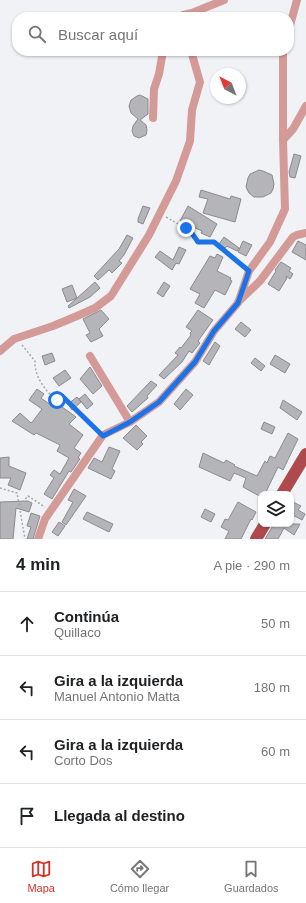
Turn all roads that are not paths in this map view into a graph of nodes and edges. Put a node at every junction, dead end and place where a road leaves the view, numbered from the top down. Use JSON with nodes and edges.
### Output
{"nodes":[{"id":1,"x":224,"y":0,"type":"edge"},
{"id":2,"x":297,"y":0,"type":"edge"},
{"id":3,"x":198,"y":12,"type":"edge"},
{"id":4,"x":294,"y":12,"type":"edge"},
{"id":5,"x":162,"y":56,"type":"edge"},
{"id":6,"x":192,"y":56,"type":"edge"},
{"id":7,"x":283,"y":56,"type":"edge"},
{"id":8,"x":306,"y":106,"type":"edge"},
{"id":9,"x":153,"y":118,"type":"dead end"},
{"id":10,"x":283,"y":140,"type":"junction"},
{"id":11,"x":306,"y":233,"type":"edge"},
{"id":12,"x":238,"y":303,"type":"junction"},
{"id":13,"x":0,"y":351,"type":"edge"},
{"id":14,"x":90,"y":356,"type":"dead end"},
{"id":15,"x":130,"y":422,"type":"junction"},
{"id":16,"x":306,"y":454,"type":"edge"},
{"id":17,"x":284,"y":491,"type":"edge"},
{"id":18,"x":263,"y":527,"type":"edge"},
{"id":19,"x":38,"y":539,"type":"edge"},
{"id":20,"x":256,"y":539,"type":"edge"}],
"edges":[{"from":1,"to":3,"type":"street"},
{"from":2,"to":4,"type":"street"},
{"from":5,"to":9,"type":"street"},
{"from":6,"to":13,"type":"street"},
{"from":7,"to":10,"type":"street"},
{"from":8,"to":10,"type":"street"},
{"from":10,"to":12,"type":"street"},
{"from":11,"to":12,"type":"street"},
{"from":12,"to":15,"type":"street"},
{"from":14,"to":15,"type":"street"},
{"from":15,"to":19,"type":"street"},
{"from":16,"to":17,"type":"main road"},
{"from":18,"to":20,"type":"main road"}]}
